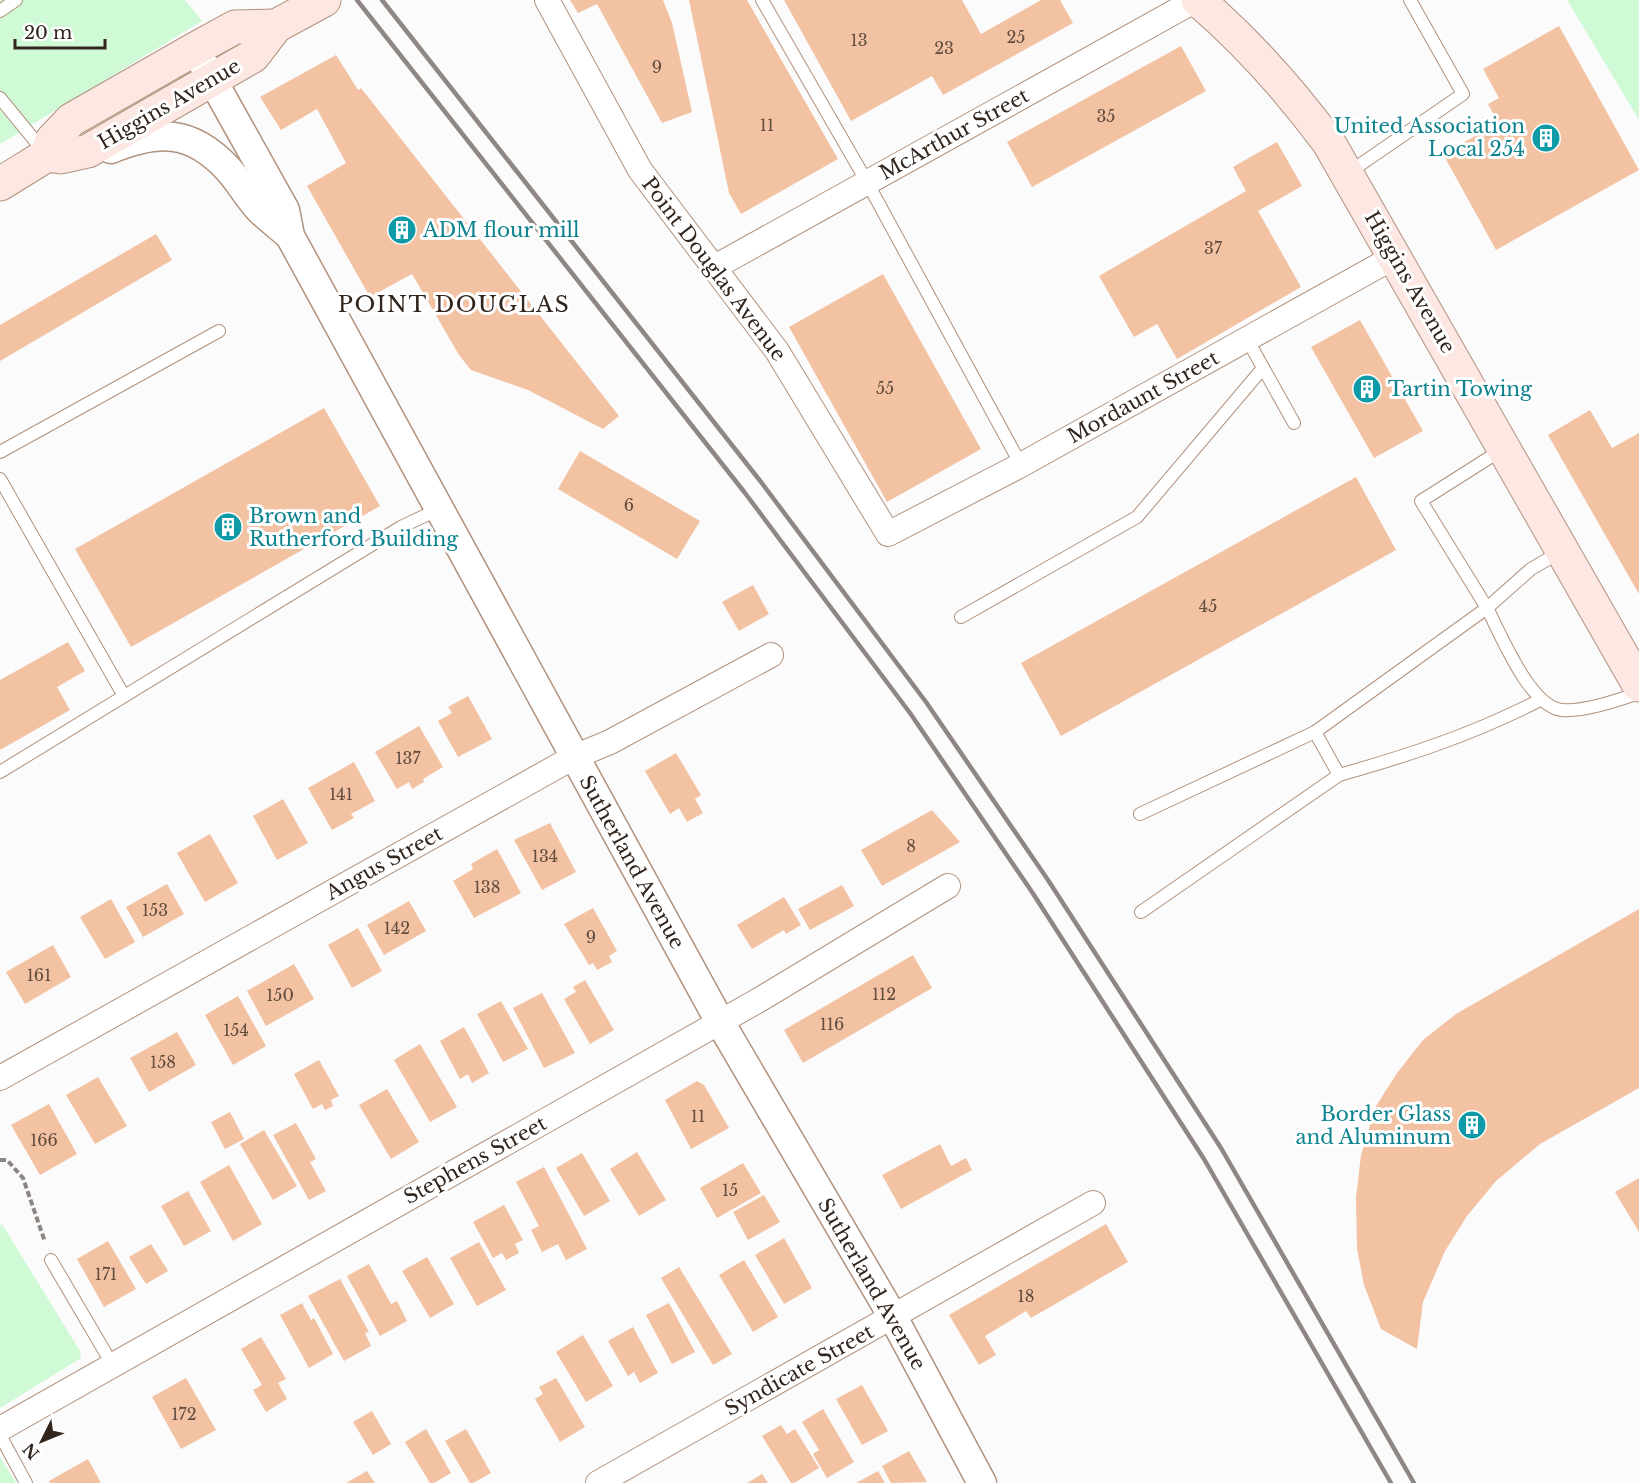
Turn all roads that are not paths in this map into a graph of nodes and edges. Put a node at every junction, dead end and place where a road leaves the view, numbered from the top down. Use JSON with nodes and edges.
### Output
{"nodes":[{"id":1,"x":16,"y":0,"type":"edge"},
{"id":2,"x":324,"y":0,"type":"edge"},
{"id":3,"x":547,"y":0,"type":"edge"},
{"id":4,"x":762,"y":0,"type":"edge"},
{"id":5,"x":1197,"y":0,"type":"edge"},
{"id":6,"x":1410,"y":0,"type":"edge"},
{"id":7,"x":0,"y":11,"type":"edge"},
{"id":8,"x":276,"y":26,"type":"junction"},
{"id":9,"x":195,"y":49,"type":"junction"},
{"id":10,"x":212,"y":79,"type":"junction"},
{"id":11,"x":0,"y":98,"type":"edge"},
{"id":12,"x":88,"y":151,"type":"junction"},
{"id":13,"x":47,"y":155,"type":"junction"},
{"id":14,"x":1347,"y":174,"type":"junction"},
{"id":15,"x":867,"y":182,"type":"junction"},
{"id":16,"x":0,"y":184,"type":"edge"},
{"id":17,"x":290,"y":236,"type":"junction"},
{"id":18,"x":1395,"y":256,"type":"junction"},
{"id":19,"x":713,"y":268,"type":"junction"},
{"id":20,"x":219,"y":331,"type":"dead end"},
{"id":21,"x":1247,"y":339,"type":"junction"},
{"id":22,"x":1263,"y":368,"type":"junction"},
{"id":23,"x":1294,"y":423,"type":"dead end"},
{"id":24,"x":1504,"y":449,"type":"junction"},
{"id":25,"x":0,"y":452,"type":"edge"},
{"id":26,"x":1021,"y":465,"type":"junction"},
{"id":27,"x":0,"y":479,"type":"edge"},
{"id":28,"x":439,"y":509,"type":"junction"},
{"id":29,"x":888,"y":534,"type":"joint"},
{"id":30,"x":1563,"y":550,"type":"junction"},
{"id":31,"x":1488,"y":608,"type":"junction"},
{"id":32,"x":961,"y":617,"type":"dead end"},
{"id":33,"x":771,"y":655,"type":"dead end"},
{"id":34,"x":1639,"y":685,"type":"edge"},
{"id":35,"x":1639,"y":693,"type":"edge"},
{"id":36,"x":124,"y":696,"type":"junction"},
{"id":37,"x":1540,"y":700,"type":"junction"},
{"id":38,"x":1315,"y":732,"type":"junction"},
{"id":39,"x":574,"y":757,"type":"junction"},
{"id":40,"x":0,"y":772,"type":"edge"},
{"id":41,"x":1339,"y":776,"type":"junction"},
{"id":42,"x":1140,"y":814,"type":"dead end"},
{"id":43,"x":948,"y":886,"type":"dead end"},
{"id":44,"x":1141,"y":912,"type":"dead end"},
{"id":45,"x":720,"y":1022,"type":"junction"},
{"id":46,"x":0,"y":1078,"type":"edge"},
{"id":47,"x":1093,"y":1203,"type":"dead end"},
{"id":48,"x":51,"y":1260,"type":"road end"},
{"id":49,"x":893,"y":1317,"type":"junction"},
{"id":50,"x":112,"y":1364,"type":"junction"},
{"id":51,"x":0,"y":1429,"type":"edge"},
{"id":52,"x":0,"y":1435,"type":"edge"},
{"id":53,"x":975,"y":1480,"type":"edge"},
{"id":54,"x":26,"y":1483,"type":"edge"},
{"id":55,"x":598,"y":1483,"type":"edge"}],
"edges":[{"from":1,"to":7,"type":"lane"},
{"from":2,"to":8,"type":"main road","name":"Higgins Avenue"},
{"from":3,"to":19,"type":"street","name":"Point Douglas Avenue"},
{"from":4,"to":15,"type":"lane"},
{"from":5,"to":14,"type":"main road","name":"Higgins Avenue"},
{"from":5,"to":15,"type":"street","name":"McArthur Street"},
{"from":6,"to":14,"type":"lane"},
{"from":8,"to":9,"type":"main road","name":"Higgins Avenue"},
{"from":8,"to":10,"type":"main road","name":"Higgins Avenue"},
{"from":9,"to":10,"type":"street","name":"Sutherland Avenue"},
{"from":9,"to":13,"type":"main road","name":"Higgins Avenue"},
{"from":10,"to":12,"type":"main road","name":"Higgins Avenue"},
{"from":10,"to":17,"type":"street","name":"Sutherland Avenue"},
{"from":11,"to":13,"type":"lane"},
{"from":12,"to":13,"type":"main road","name":"Higgins Avenue"},
{"from":12,"to":17,"type":"street","name":"Sutherland Avenue"},
{"from":13,"to":16,"type":"main road","name":"Higgins Avenue"},
{"from":14,"to":18,"type":"main road","name":"Higgins Avenue"},
{"from":15,"to":19,"type":"street","name":"McArthur Street"},
{"from":15,"to":26,"type":"lane"},
{"from":17,"to":28,"type":"street","name":"Sutherland Avenue"},
{"from":18,"to":21,"type":"street","name":"Mordaunt Street"},
{"from":18,"to":24,"type":"main road","name":"Higgins Avenue"},
{"from":19,"to":29,"type":"street","name":"Point Douglas Avenue"},
{"from":20,"to":25,"type":"lane"},
{"from":21,"to":22,"type":"lane"},
{"from":21,"to":26,"type":"street","name":"Mordaunt Street"},
{"from":22,"to":23,"type":"lane"},
{"from":22,"to":32,"type":"lane"},
{"from":24,"to":30,"type":"main road","name":"Higgins Avenue"},
{"from":24,"to":31,"type":"lane"},
{"from":26,"to":29,"type":"street","name":"Mordaunt Street"},
{"from":27,"to":36,"type":"lane"},
{"from":28,"to":36,"type":"lane"},
{"from":28,"to":39,"type":"street","name":"Sutherland Avenue"},
{"from":30,"to":31,"type":"lane"},
{"from":30,"to":34,"type":"main road","name":"Higgins Avenue"},
{"from":31,"to":37,"type":"lane"},
{"from":31,"to":38,"type":"lane"},
{"from":33,"to":39,"type":"street","name":"Angus Street"},
{"from":35,"to":37,"type":"lane"},
{"from":36,"to":40,"type":"lane"},
{"from":37,"to":41,"type":"lane"},
{"from":38,"to":41,"type":"lane"},
{"from":38,"to":42,"type":"lane"},
{"from":39,"to":45,"type":"street","name":"Sutherland Avenue"},
{"from":39,"to":46,"type":"street","name":"Angus Street"},
{"from":41,"to":44,"type":"lane"},
{"from":43,"to":45,"type":"street","name":"Stephens Street"},
{"from":45,"to":49,"type":"street","name":"Sutherland Avenue"},
{"from":45,"to":50,"type":"street","name":"Stephens Street"},
{"from":47,"to":49,"type":"street","name":"Syndicate Street"},
{"from":48,"to":50,"type":"lane"},
{"from":49,"to":53,"type":"street","name":"Sutherland Avenue"},
{"from":49,"to":55,"type":"street","name":"Syndicate Street"},
{"from":50,"to":51,"type":"street","name":"Stephens Street"},
{"from":52,"to":54,"type":"lane"}]}
